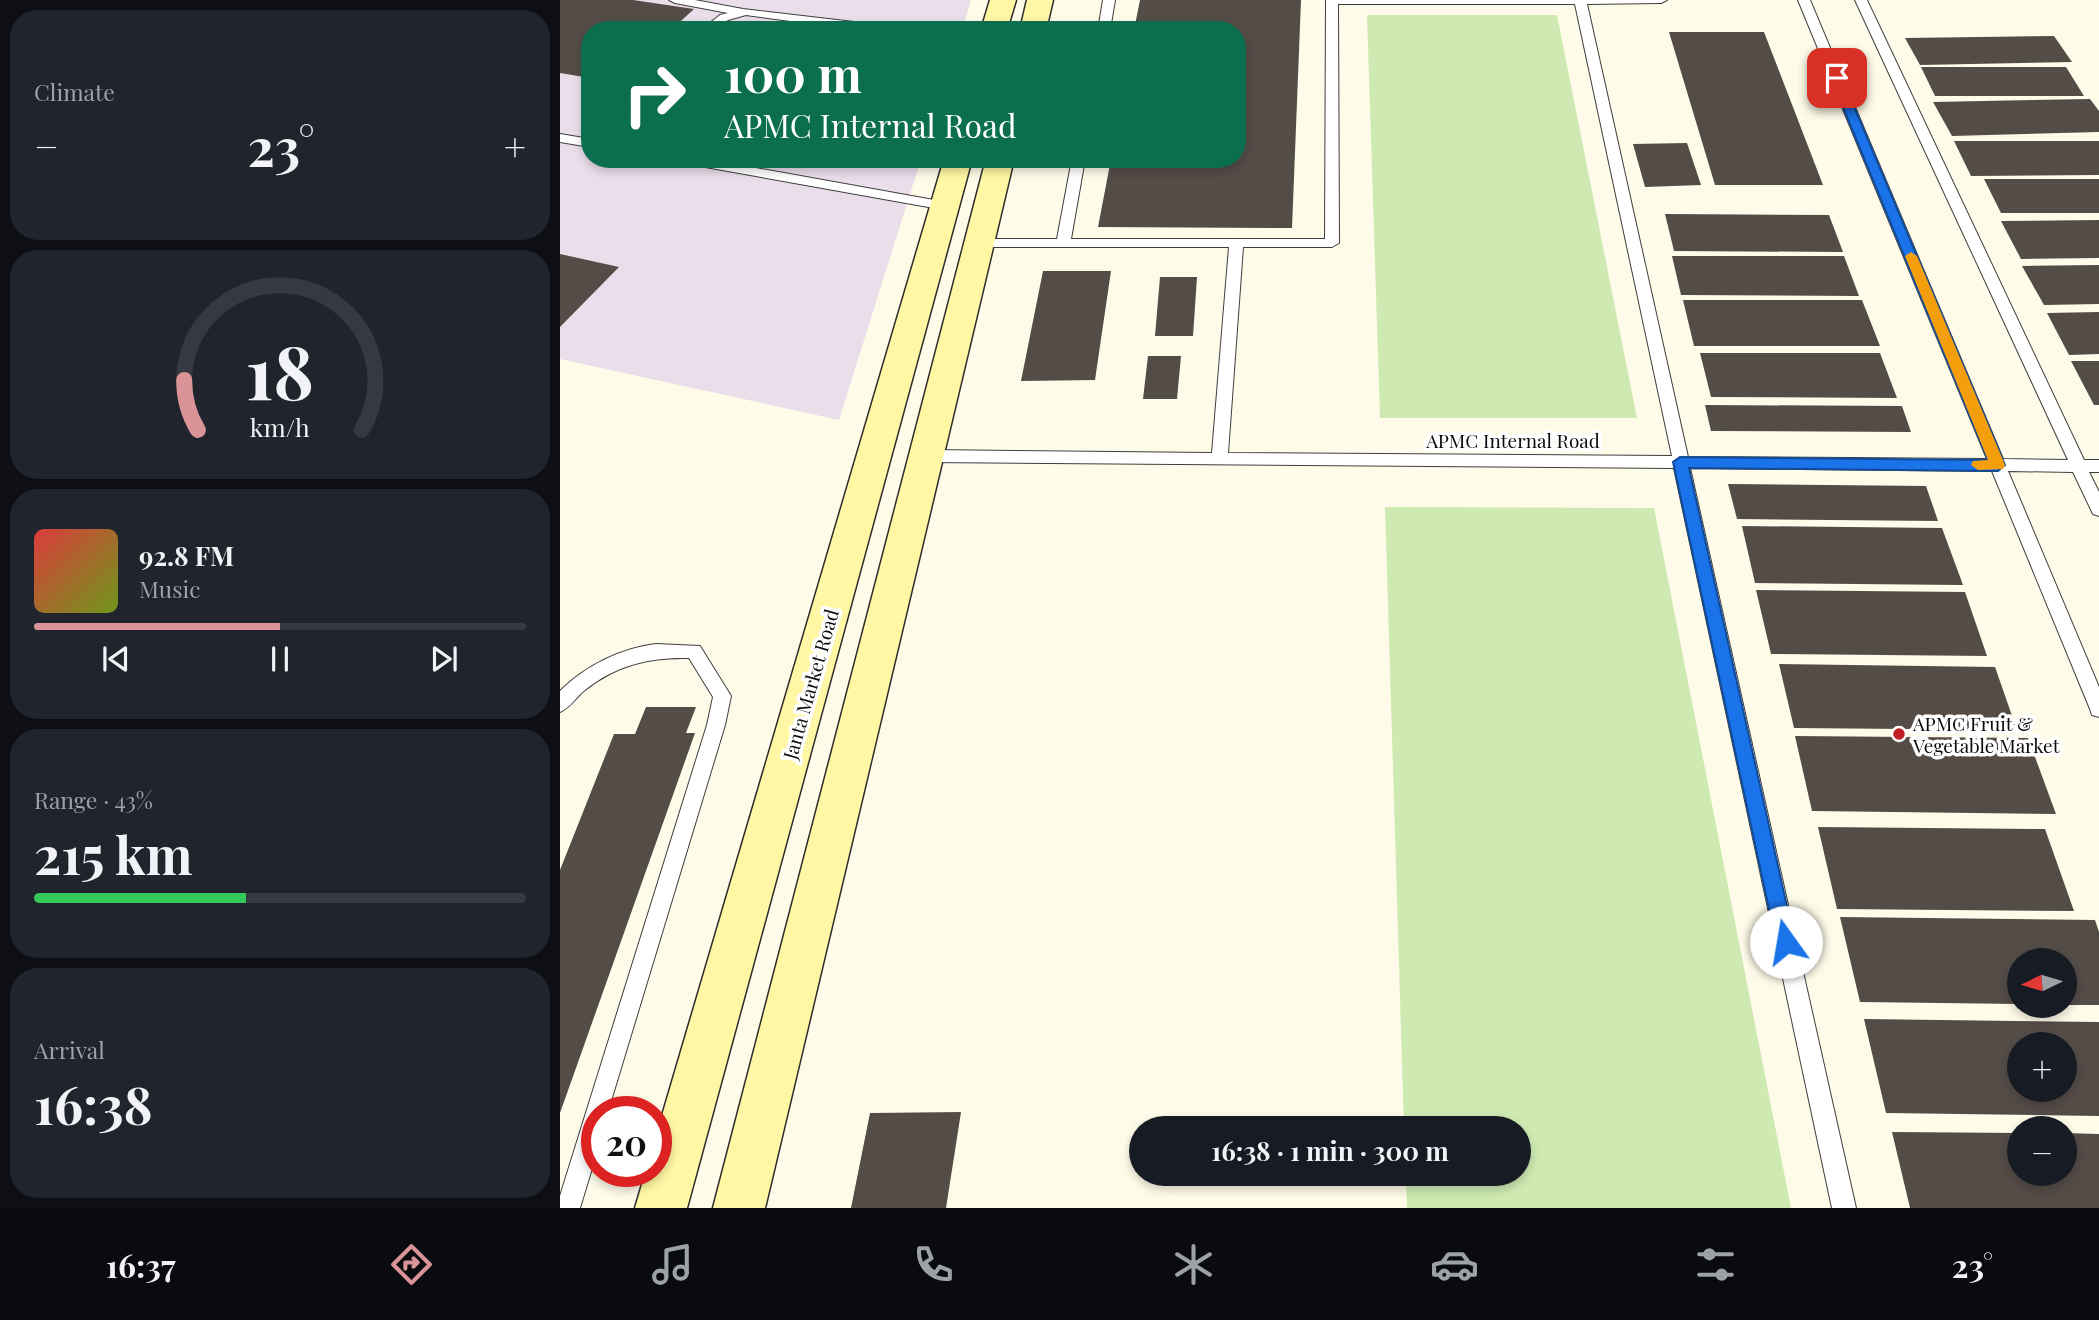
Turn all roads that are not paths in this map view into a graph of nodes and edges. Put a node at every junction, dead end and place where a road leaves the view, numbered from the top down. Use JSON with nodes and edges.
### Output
{"nodes":[{"id":1,"x":675,"y":0,"type":"edge"},
{"id":2,"x":1003,"y":0,"type":"edge"},
{"id":3,"x":1040,"y":0,"type":"edge"},
{"id":4,"x":1110,"y":0,"type":"edge"},
{"id":5,"x":1332,"y":0,"type":"edge"},
{"id":6,"x":1580,"y":0,"type":"edge"},
{"id":7,"x":1661,"y":0,"type":"edge"},
{"id":8,"x":1804,"y":0,"type":"edge"},
{"id":9,"x":1861,"y":0,"type":"edge"},
{"id":10,"x":746,"y":12,"type":"junction"},
{"id":11,"x":719,"y":21,"type":"edge"},
{"id":12,"x":817,"y":21,"type":"edge"},
{"id":13,"x":997,"y":21,"type":"edge"},
{"id":14,"x":1035,"y":21,"type":"edge"},
{"id":15,"x":1106,"y":21,"type":"edge"},
{"id":16,"x":560,"y":138,"type":"edge"},
{"id":17,"x":581,"y":142,"type":"edge"},
{"id":18,"x":733,"y":168,"type":"edge"},
{"id":19,"x":956,"y":168,"type":"edge"},
{"id":20,"x":998,"y":168,"type":"edge"},
{"id":21,"x":1077,"y":168,"type":"edge"},
{"id":22,"x":945,"y":206,"type":"junction"},
{"id":23,"x":979,"y":243,"type":"junction"},
{"id":24,"x":1063,"y":243,"type":"junction"},
{"id":25,"x":1236,"y":243,"type":"junction"},
{"id":26,"x":927,"y":456,"type":"junction"},
{"id":27,"x":1220,"y":458,"type":"junction"},
{"id":28,"x":1680,"y":462,"type":"junction"},
{"id":29,"x":1998,"y":465,"type":"junction"},
{"id":30,"x":2078,"y":466,"type":"junction"},
{"id":31,"x":2099,"y":466,"type":"edge"},
{"id":32,"x":2099,"y":510,"type":"edge"},
{"id":33,"x":560,"y":704,"type":"edge"},
{"id":34,"x":2099,"y":709,"type":"edge"},
{"id":35,"x":602,"y":1096,"type":"edge"},
{"id":36,"x":581,"y":1165,"type":"edge"},
{"id":37,"x":568,"y":1208,"type":"edge"},
{"id":38,"x":662,"y":1208,"type":"edge"},
{"id":39,"x":739,"y":1208,"type":"edge"},
{"id":40,"x":1844,"y":1208,"type":"edge"}],
"edges":[{"from":1,"to":10,"type":"lane"},
{"from":2,"to":13,"type":"main road"},
{"from":3,"to":14,"type":"main road"},
{"from":4,"to":15,"type":"lane"},
{"from":5,"to":6,"type":"lane"},
{"from":5,"to":25,"type":"lane"},
{"from":6,"to":7,"type":"lane"},
{"from":6,"to":28,"type":"lane"},
{"from":8,"to":29,"type":"lane"},
{"from":9,"to":30,"type":"lane"},
{"from":10,"to":11,"type":"lane"},
{"from":10,"to":12,"type":"lane"},
{"from":16,"to":17,"type":"lane"},
{"from":18,"to":22,"type":"lane"},
{"from":19,"to":22,"type":"main road","name":"Janta Market Road"},
{"from":20,"to":23,"type":"main road"},
{"from":21,"to":24,"type":"lane"},
{"from":22,"to":38,"type":"main road","name":"Janta Market Road"},
{"from":23,"to":24,"type":"lane"},
{"from":23,"to":26,"type":"main road"},
{"from":24,"to":25,"type":"lane"},
{"from":25,"to":27,"type":"lane"},
{"from":26,"to":27,"type":"lane","name":"APMC Internal Road"},
{"from":26,"to":39,"type":"main road"},
{"from":27,"to":28,"type":"lane","name":"APMC Internal Road"},
{"from":28,"to":29,"type":"lane","name":"APMC Internal Road"},
{"from":28,"to":40,"type":"lane"},
{"from":29,"to":30,"type":"lane","name":"APMC Internal Road"},
{"from":29,"to":34,"type":"lane"},
{"from":30,"to":31,"type":"lane","name":"APMC Internal Road"},
{"from":30,"to":32,"type":"lane"},
{"from":33,"to":35,"type":"lane"},
{"from":36,"to":37,"type":"lane"}]}
